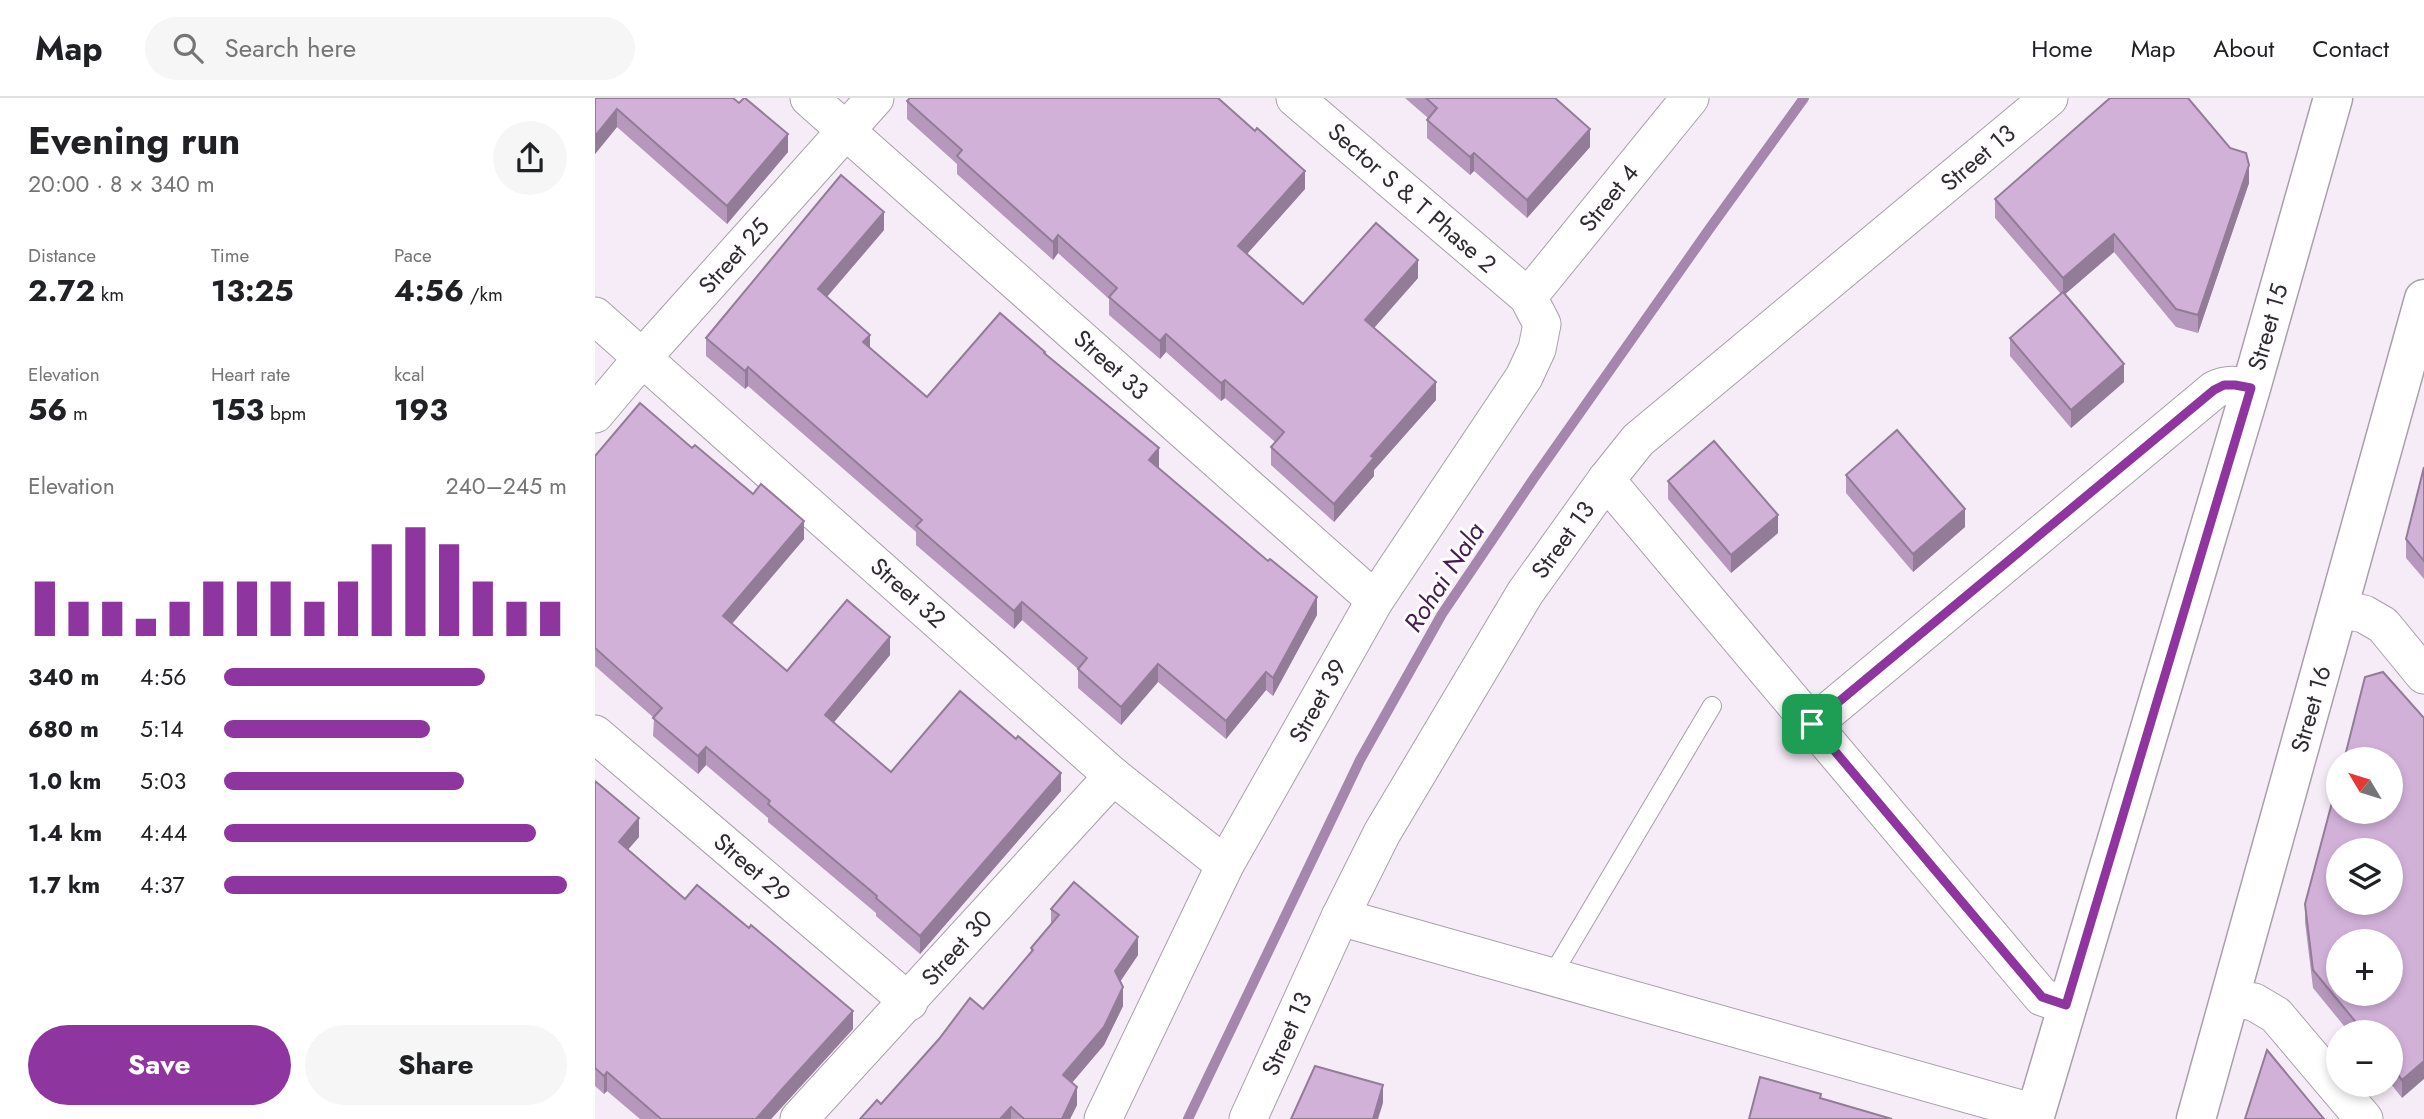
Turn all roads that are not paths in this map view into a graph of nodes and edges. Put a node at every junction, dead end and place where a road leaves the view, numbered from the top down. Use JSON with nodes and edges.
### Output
{"nodes":[{"id":1,"x":809,"y":98,"type":"edge"},
{"id":2,"x":875,"y":98,"type":"edge"},
{"id":3,"x":1295,"y":98,"type":"edge"},
{"id":4,"x":1690,"y":98,"type":"edge"},
{"id":5,"x":2049,"y":98,"type":"edge"},
{"id":6,"x":2333,"y":98,"type":"edge"},
{"id":7,"x":846,"y":131,"type":"junction"},
{"id":8,"x":1528,"y":297,"type":"junction"},
{"id":9,"x":2424,"y":299,"type":"edge"},
{"id":10,"x":595,"y":316,"type":"edge"},
{"id":11,"x":643,"y":357,"type":"junction"},
{"id":12,"x":2251,"y":388,"type":"junction"},
{"id":13,"x":595,"y":414,"type":"edge"},
{"id":14,"x":1606,"y":480,"type":"junction"},
{"id":15,"x":1375,"y":600,"type":"junction"},
{"id":16,"x":2339,"y":609,"type":"junction"},
{"id":17,"x":2424,"y":675,"type":"edge"},
{"id":18,"x":1712,"y":706,"type":"dead end"},
{"id":19,"x":1812,"y":724,"type":"junction"},
{"id":20,"x":595,"y":734,"type":"edge"},
{"id":21,"x":1113,"y":776,"type":"junction"},
{"id":22,"x":1226,"y":864,"type":"junction"},
{"id":23,"x":1340,"y":917,"type":"junction"},
{"id":24,"x":1551,"y":977,"type":"junction"},
{"id":25,"x":2230,"y":998,"type":"junction"},
{"id":26,"x":909,"y":1002,"type":"junction"},
{"id":27,"x":2066,"y":1005,"type":"junction"},
{"id":28,"x":2035,"y":1116,"type":"edge"},
{"id":29,"x":799,"y":1119,"type":"edge"},
{"id":30,"x":1103,"y":1119,"type":"edge"},
{"id":31,"x":1248,"y":1119,"type":"edge"},
{"id":32,"x":2196,"y":1119,"type":"edge"},
{"id":33,"x":2364,"y":1119,"type":"edge"}],
"edges":[{"from":1,"to":7,"type":"street","name":"Street 33"},
{"from":2,"to":7,"type":"street","name":"Street 25"},
{"from":3,"to":8,"type":"street","name":"Sector S & T Phase 2"},
{"from":4,"to":8,"type":"street","name":"Street 4"},
{"from":5,"to":14,"type":"street","name":"Street 13"},
{"from":6,"to":12,"type":"street","name":"Street 15"},
{"from":7,"to":11,"type":"street","name":"Street 25"},
{"from":7,"to":15,"type":"street","name":"Street 33"},
{"from":8,"to":15,"type":"street","name":"Street 39"},
{"from":9,"to":16,"type":"street","name":"Street 16"},
{"from":10,"to":11,"type":"street","name":"Street 32"},
{"from":11,"to":13,"type":"street","name":"Street 25"},
{"from":11,"to":21,"type":"street","name":"Street 32"},
{"from":12,"to":19,"type":"street"},
{"from":12,"to":27,"type":"street","name":"Street 15"},
{"from":14,"to":19,"type":"street"},
{"from":14,"to":23,"type":"street","name":"Street 13"},
{"from":15,"to":22,"type":"street","name":"Street 39"},
{"from":16,"to":17,"type":"street"},
{"from":16,"to":25,"type":"street","name":"Street 16"},
{"from":18,"to":24,"type":"lane"},
{"from":19,"to":27,"type":"street"},
{"from":20,"to":26,"type":"street","name":"Street 29"},
{"from":21,"to":22,"type":"street","name":"Street 32"},
{"from":21,"to":26,"type":"street","name":"Street 30"},
{"from":22,"to":30,"type":"street","name":"Street 39"},
{"from":23,"to":24,"type":"street"},
{"from":23,"to":31,"type":"street","name":"Street 13"},
{"from":24,"to":28,"type":"street"},
{"from":25,"to":32,"type":"street","name":"Street 16"},
{"from":25,"to":33,"type":"street"},
{"from":26,"to":29,"type":"street","name":"Street 30"},
{"from":27,"to":28,"type":"street","name":"Street 15"}]}
